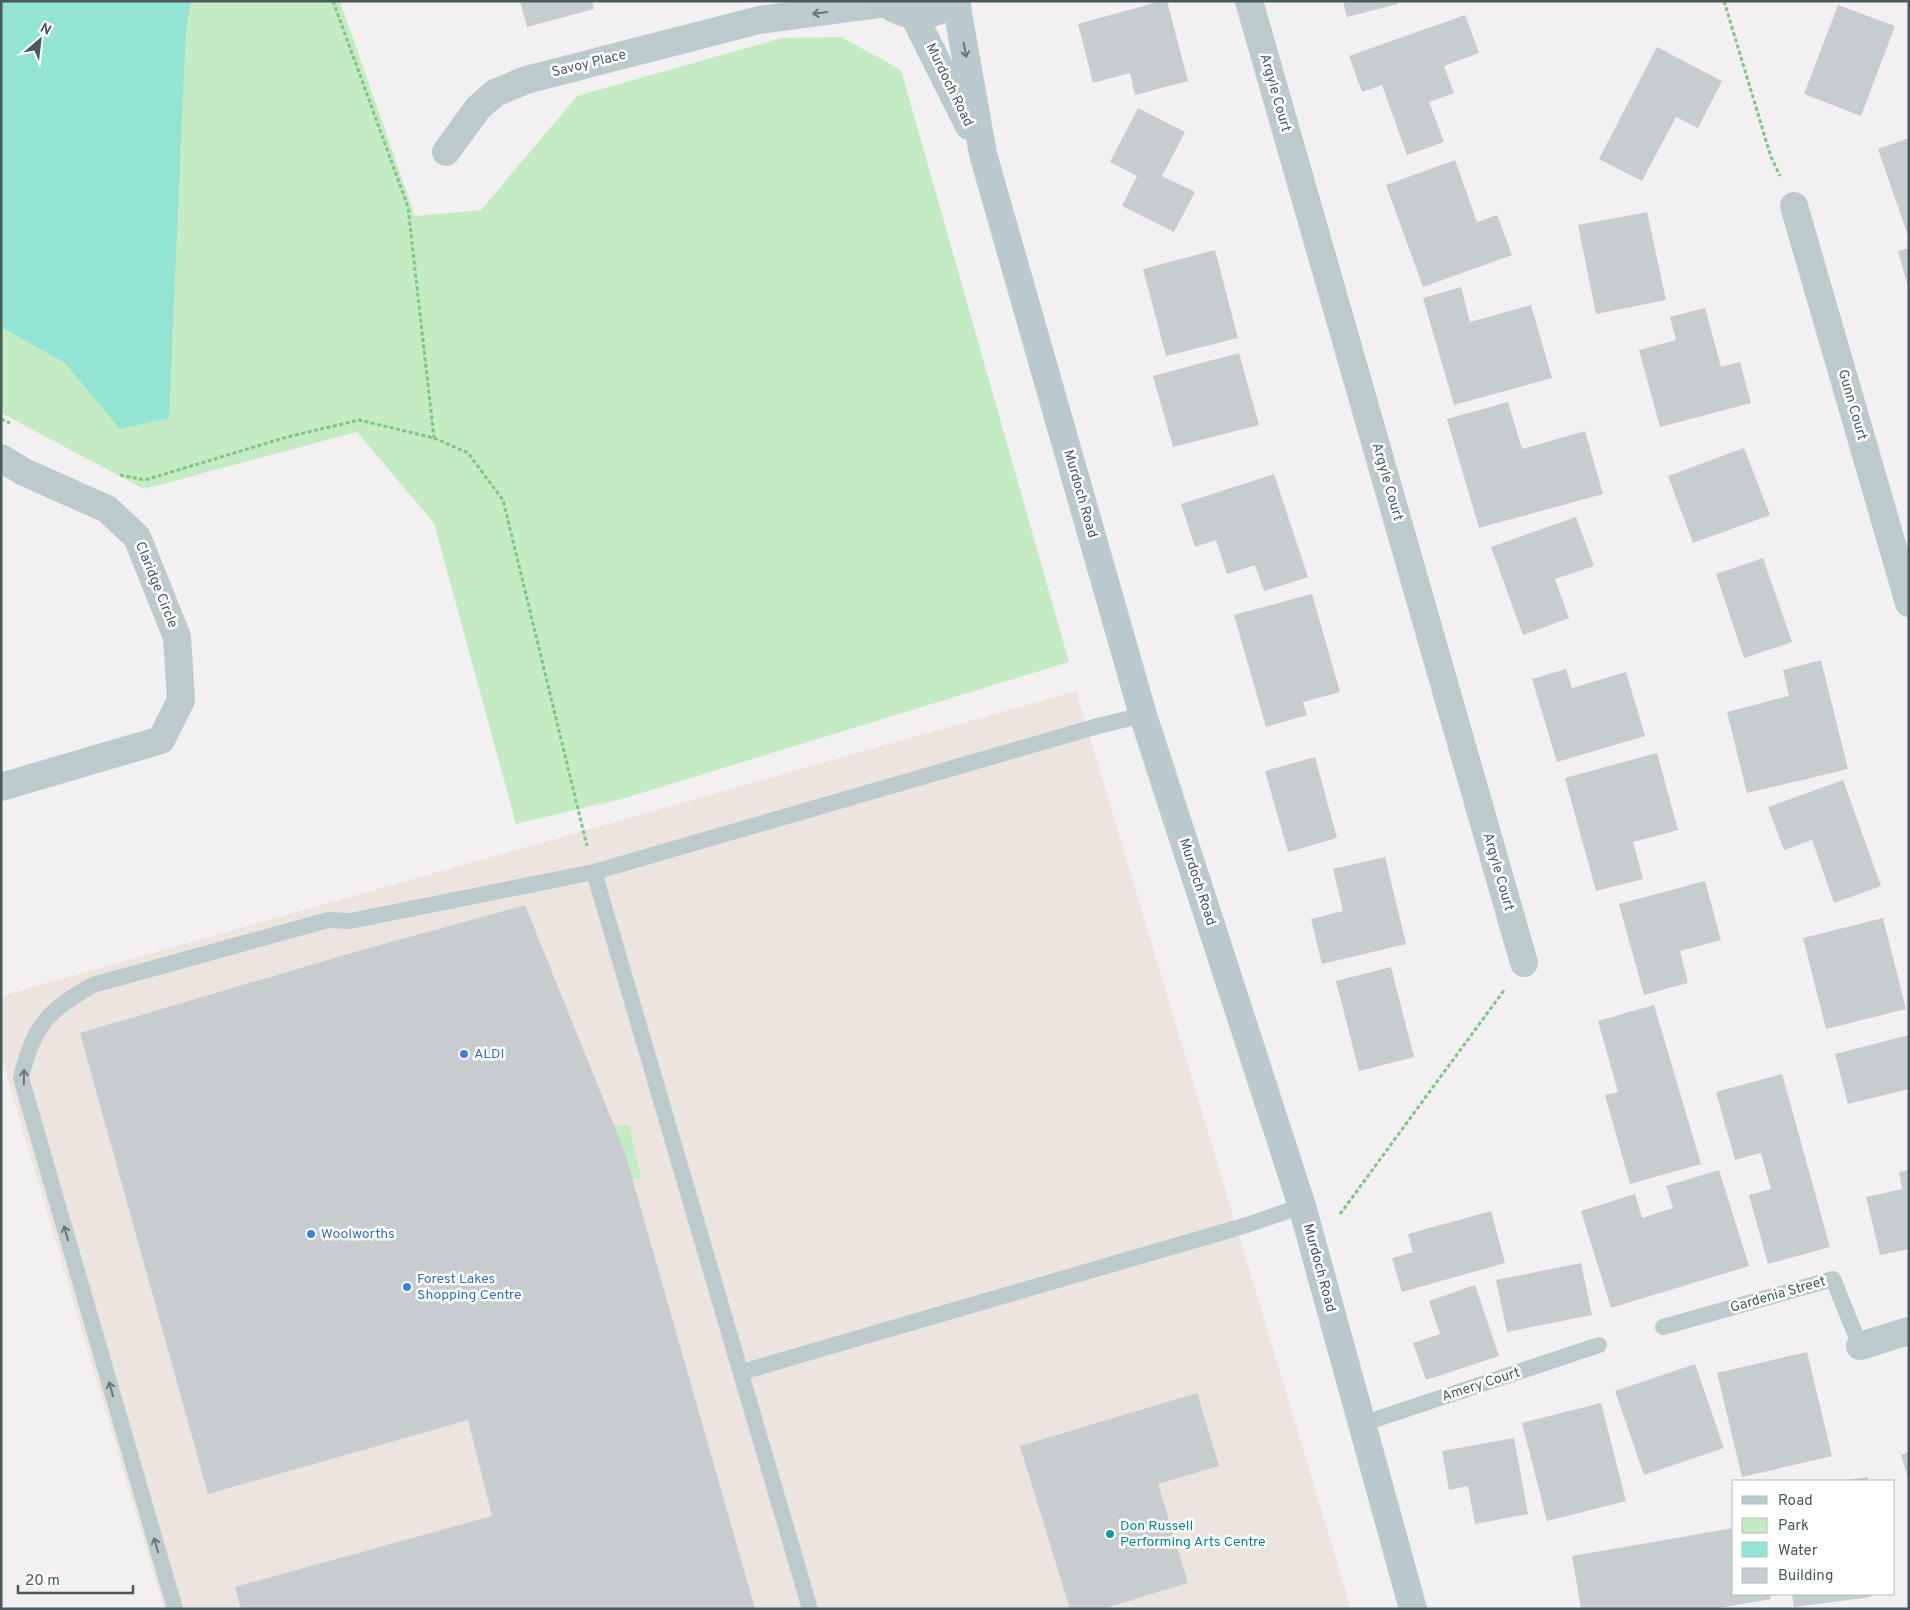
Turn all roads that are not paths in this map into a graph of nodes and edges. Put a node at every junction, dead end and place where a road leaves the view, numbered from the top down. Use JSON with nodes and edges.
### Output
{"nodes":[{"id":1,"x":787,"y":1,"type":"edge"},
{"id":2,"x":1249,"y":1,"type":"edge"},
{"id":3,"x":884,"y":2,"type":"edge"},
{"id":4,"x":957,"y":2,"type":"edge"},
{"id":5,"x":914,"y":16,"type":"junction"},
{"id":6,"x":759,"y":20,"type":"junction"},
{"id":7,"x":446,"y":152,"type":"dead end"},
{"id":8,"x":983,"y":154,"type":"junction"},
{"id":9,"x":1794,"y":206,"type":"road end"},
{"id":10,"x":1,"y":458,"type":"edge"},
{"id":11,"x":1909,"y":604,"type":"edge"},
{"id":12,"x":1143,"y":715,"type":"junction"},
{"id":13,"x":1,"y":787,"type":"edge"},
{"id":14,"x":594,"y":872,"type":"junction"},
{"id":15,"x":1524,"y":963,"type":"road end"},
{"id":16,"x":1302,"y":1206,"type":"junction"},
{"id":17,"x":1663,"y":1327,"type":"dead end"},
{"id":18,"x":1909,"y":1331,"type":"edge"},
{"id":19,"x":1599,"y":1345,"type":"dead end"},
{"id":20,"x":1860,"y":1346,"type":"joint"},
{"id":21,"x":742,"y":1372,"type":"junction"},
{"id":22,"x":1362,"y":1424,"type":"junction"},
{"id":23,"x":175,"y":1609,"type":"edge"},
{"id":24,"x":810,"y":1609,"type":"edge"},
{"id":25,"x":1413,"y":1609,"type":"edge"}],
"edges":[{"from":1,"to":6,"type":"street","name":"Savoy Place"},
{"from":2,"to":15,"type":"street","name":"Argyle Court"},
{"from":3,"to":5,"type":"main road","name":"Murdoch Road"},
{"from":3,"to":6,"type":"street","name":"Savoy Place","one_way":true},
{"from":4,"to":5,"type":"main road","name":"Murdoch Road"},
{"from":4,"to":8,"type":"main road","name":"Murdoch Road","one_way":true},
{"from":5,"to":8,"type":"main road","name":"Murdoch Road"},
{"from":6,"to":7,"type":"street","name":"Savoy Place"},
{"from":8,"to":12,"type":"main road","name":"Murdoch Road"},
{"from":9,"to":11,"type":"street","name":"Gunn Court"},
{"from":10,"to":13,"type":"street","name":"Claridge Circle"},
{"from":12,"to":14,"type":"lane"},
{"from":12,"to":16,"type":"main road","name":"Murdoch Road"},
{"from":14,"to":21,"type":"lane"},
{"from":23,"to":14,"type":"lane","one_way":true},
{"from":16,"to":21,"type":"lane"},
{"from":16,"to":22,"type":"main road","name":"Murdoch Road"},
{"from":17,"to":20,"type":"lane","name":"Gardenia Street"},
{"from":18,"to":20,"type":"street","name":"Gardenia Street"},
{"from":19,"to":22,"type":"lane","name":"Amery Court"},
{"from":21,"to":24,"type":"lane"},
{"from":22,"to":25,"type":"main road","name":"Murdoch Road"}]}
